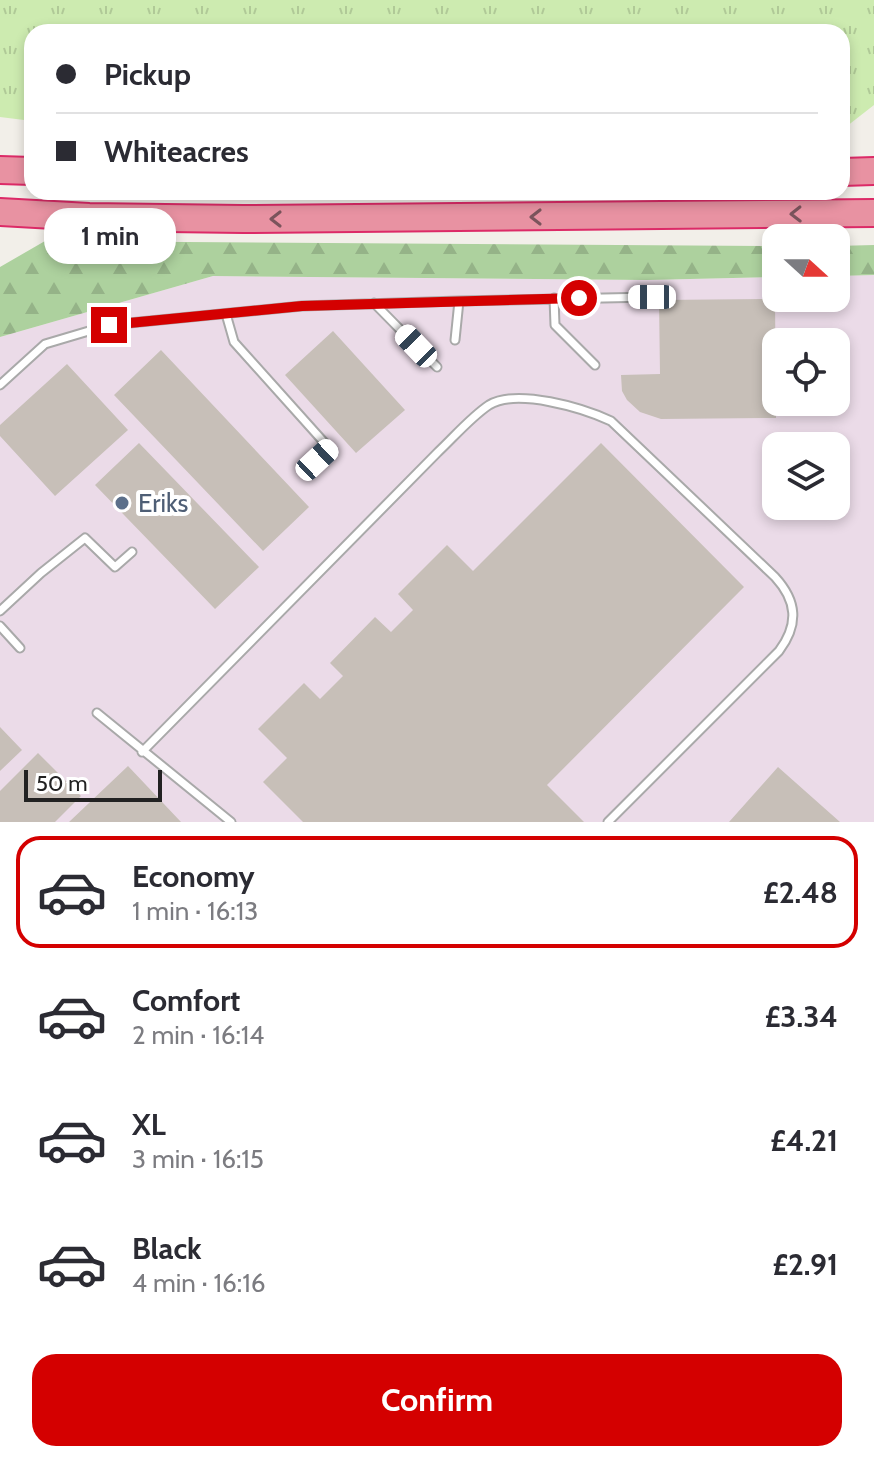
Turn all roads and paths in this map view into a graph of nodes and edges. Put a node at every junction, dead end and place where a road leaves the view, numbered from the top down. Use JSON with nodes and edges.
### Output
{"nodes":[{"id":1,"x":0,"y":170,"type":"edge"},
{"id":2,"x":24,"y":171,"type":"edge"},
{"id":3,"x":874,"y":171,"type":"edge"},
{"id":4,"x":850,"y":172,"type":"edge"},
{"id":5,"x":0,"y":212,"type":"edge"},
{"id":6,"x":874,"y":213,"type":"edge"},
{"id":7,"x":652,"y":297,"type":"dead end"},
{"id":8,"x":554,"y":298,"type":"junction"},
{"id":9,"x":459,"y":301,"type":"junction"},
{"id":10,"x":374,"y":303,"type":"junction"},
{"id":11,"x":226,"y":314,"type":"junction"},
{"id":12,"x":455,"y":340,"type":"dead end"},
{"id":13,"x":595,"y":365,"type":"dead end"},
{"id":14,"x":437,"y":367,"type":"dead end"},
{"id":15,"x":0,"y":385,"type":"edge"},
{"id":16,"x":304,"y":472,"type":"dead end"},
{"id":17,"x":132,"y":552,"type":"dead end"},
{"id":18,"x":0,"y":611,"type":"edge"},
{"id":19,"x":0,"y":626,"type":"edge"},
{"id":20,"x":20,"y":648,"type":"dead end"},
{"id":21,"x":97,"y":713,"type":"dead end"},
{"id":22,"x":142,"y":752,"type":"junction"},
{"id":23,"x":231,"y":822,"type":"edge"},
{"id":24,"x":608,"y":822,"type":"edge"}],
"edges":[{"from":1,"to":2,"type":"highway"},
{"from":3,"to":4,"type":"highway"},
{"from":6,"to":5,"type":"highway","one_way":true},
{"from":7,"to":8,"type":"lane"},
{"from":8,"to":9,"type":"lane"},
{"from":8,"to":13,"type":"lane"},
{"from":9,"to":10,"type":"lane"},
{"from":9,"to":12,"type":"lane"},
{"from":10,"to":11,"type":"lane"},
{"from":10,"to":14,"type":"lane"},
{"from":11,"to":15,"type":"lane"},
{"from":11,"to":16,"type":"lane"},
{"from":17,"to":18,"type":"lane"},
{"from":19,"to":20,"type":"lane"},
{"from":21,"to":22,"type":"lane"},
{"from":22,"to":23,"type":"lane"},
{"from":22,"to":24,"type":"lane"}]}
